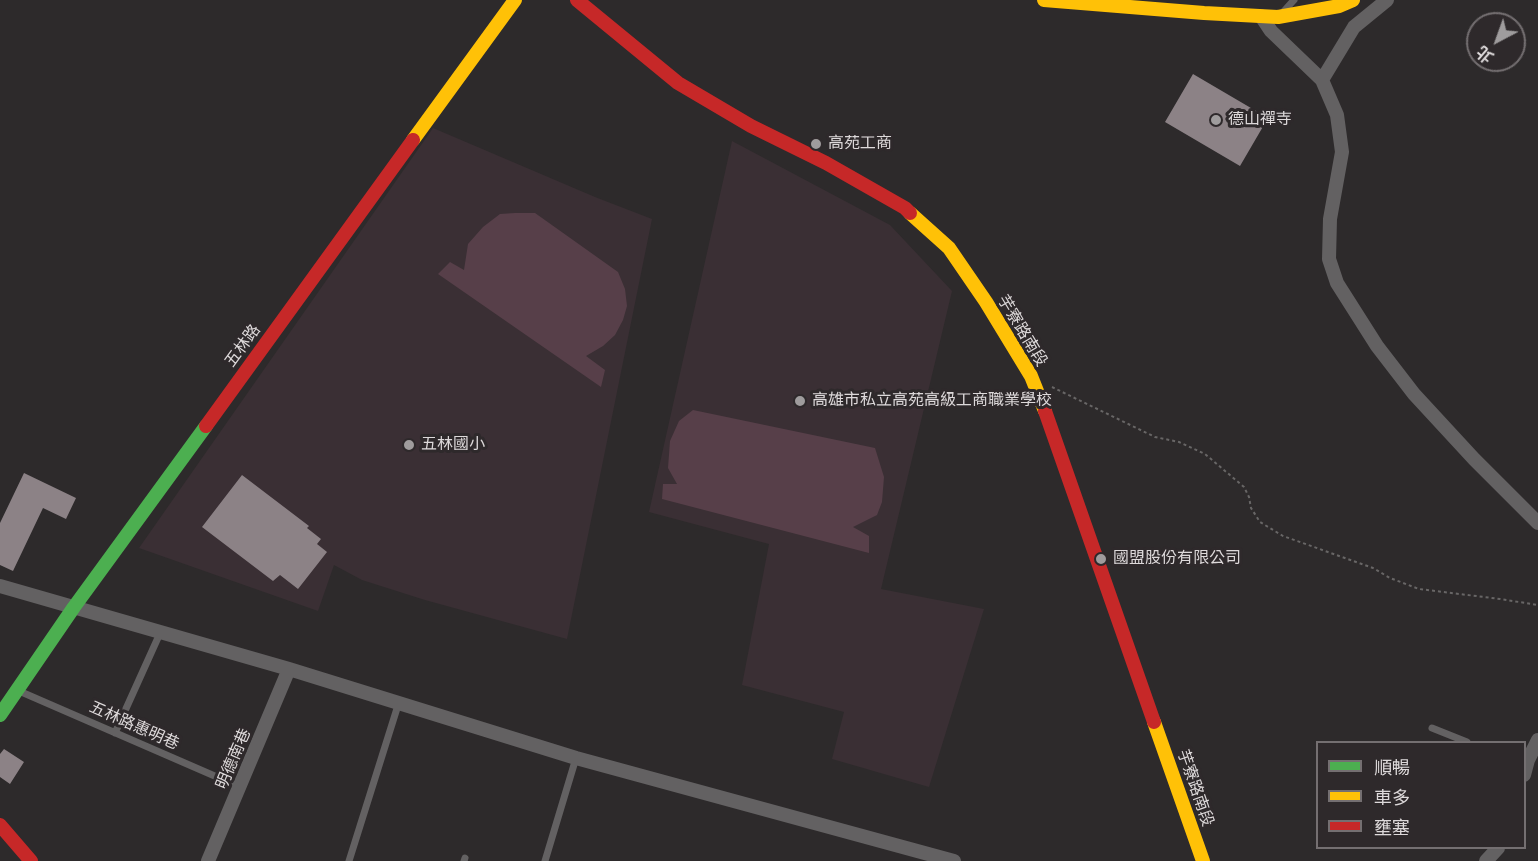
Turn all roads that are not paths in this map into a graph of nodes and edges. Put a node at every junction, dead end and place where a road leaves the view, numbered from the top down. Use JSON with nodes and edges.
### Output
{"nodes":[{"id":1,"x":515,"y":0,"type":"edge"},
{"id":2,"x":578,"y":0,"type":"edge"},
{"id":3,"x":1044,"y":0,"type":"edge"},
{"id":4,"x":1294,"y":0,"type":"edge"},
{"id":5,"x":1353,"y":0,"type":"edge"},
{"id":6,"x":1387,"y":0,"type":"edge"},
{"id":7,"x":1261,"y":16,"type":"junction"},
{"id":8,"x":1278,"y":17,"type":"junction"},
{"id":9,"x":1322,"y":80,"type":"junction"},
{"id":10,"x":1538,"y":523,"type":"edge"},
{"id":11,"x":0,"y":586,"type":"edge"},
{"id":12,"x":74,"y":607,"type":"junction"},
{"id":13,"x":160,"y":631,"type":"junction"},
{"id":14,"x":289,"y":669,"type":"junction"},
{"id":15,"x":16,"y":690,"type":"junction"},
{"id":16,"x":399,"y":702,"type":"junction"},
{"id":17,"x":0,"y":714,"type":"edge"},
{"id":18,"x":1432,"y":728,"type":"dead end"},
{"id":19,"x":115,"y":733,"type":"junction"},
{"id":20,"x":1538,"y":740,"type":"edge"},
{"id":21,"x":1464,"y":741,"type":"edge"},
{"id":22,"x":576,"y":758,"type":"junction"},
{"id":23,"x":1526,"y":766,"type":"edge"},
{"id":24,"x":240,"y":787,"type":"junction"},
{"id":25,"x":0,"y":825,"type":"edge"},
{"id":26,"x":1497,"y":849,"type":"edge"},
{"id":27,"x":31,"y":861,"type":"edge"},
{"id":28,"x":208,"y":861,"type":"edge"},
{"id":29,"x":349,"y":861,"type":"edge"},
{"id":30,"x":545,"y":861,"type":"edge"},
{"id":31,"x":954,"y":861,"type":"edge"},
{"id":32,"x":1203,"y":861,"type":"edge"},
{"id":33,"x":1486,"y":861,"type":"edge"}],
"edges":[{"from":1,"to":12,"type":"street","name":"五林路"},
{"from":2,"to":32,"type":"street","name":"芋寮路南段"},
{"from":3,"to":7,"type":"street"},
{"from":4,"to":8,"type":"lane"},
{"from":5,"to":8,"type":"street"},
{"from":6,"to":9,"type":"street"},
{"from":7,"to":8,"type":"street"},
{"from":7,"to":9,"type":"street"},
{"from":9,"to":10,"type":"street"},
{"from":11,"to":12,"type":"street"},
{"from":12,"to":13,"type":"street"},
{"from":12,"to":15,"type":"street","name":"五林路"},
{"from":13,"to":14,"type":"street"},
{"from":13,"to":19,"type":"lane"},
{"from":14,"to":16,"type":"street"},
{"from":14,"to":24,"type":"street","name":"明德南巷"},
{"from":15,"to":17,"type":"street","name":"五林路"},
{"from":15,"to":19,"type":"lane","name":"五林路惠明巷"},
{"from":16,"to":22,"type":"street"},
{"from":16,"to":29,"type":"lane"},
{"from":18,"to":21,"type":"lane"},
{"from":19,"to":24,"type":"lane","name":"五林路惠明巷"},
{"from":20,"to":23,"type":"street"},
{"from":22,"to":30,"type":"lane"},
{"from":22,"to":31,"type":"street"},
{"from":24,"to":28,"type":"street","name":"明德南巷"},
{"from":25,"to":27,"type":"street"},
{"from":26,"to":33,"type":"street"}]}
